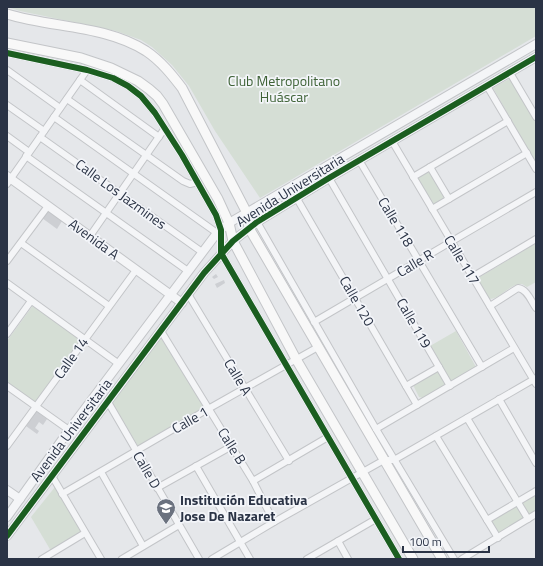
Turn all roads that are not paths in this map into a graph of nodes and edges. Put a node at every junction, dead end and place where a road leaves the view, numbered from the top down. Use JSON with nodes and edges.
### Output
{"nodes":[{"id":1,"x":7,"y":14,"type":"edge"},
{"id":2,"x":7,"y":43,"type":"edge"},
{"id":3,"x":536,"y":44,"type":"edge"},
{"id":4,"x":7,"y":53,"type":"edge"},
{"id":5,"x":536,"y":57,"type":"edge"},
{"id":6,"x":7,"y":70,"type":"edge"},
{"id":7,"x":86,"y":70,"type":"junction"},
{"id":8,"x":510,"y":73,"type":"junction"},
{"id":9,"x":80,"y":80,"type":"junction"},
{"id":10,"x":487,"y":86,"type":"junction"},
{"id":11,"x":67,"y":99,"type":"junction"},
{"id":12,"x":7,"y":105,"type":"edge"},
{"id":13,"x":534,"y":107,"type":"edge"},
{"id":14,"x":60,"y":108,"type":"junction"},
{"id":15,"x":54,"y":117,"type":"junction"},
{"id":16,"x":536,"y":117,"type":"edge"},
{"id":17,"x":508,"y":121,"type":"junction"},
{"id":18,"x":165,"y":128,"type":"junction"},
{"id":19,"x":42,"y":134,"type":"junction"},
{"id":20,"x":7,"y":136,"type":"edge"},
{"id":21,"x":159,"y":137,"type":"junction"},
{"id":22,"x":392,"y":141,"type":"junction"},
{"id":23,"x":526,"y":153,"type":"junction"},
{"id":24,"x":28,"y":154,"type":"junction"},
{"id":25,"x":146,"y":155,"type":"junction"},
{"id":26,"x":359,"y":160,"type":"junction"},
{"id":27,"x":430,"y":167,"type":"junction"},
{"id":28,"x":536,"y":169,"type":"edge"},
{"id":29,"x":133,"y":173,"type":"junction"},
{"id":30,"x":413,"y":177,"type":"junction"},
{"id":31,"x":329,"y":178,"type":"junction"},
{"id":32,"x":8,"y":180,"type":"edge"},
{"id":33,"x":198,"y":182,"type":"junction"},
{"id":34,"x":536,"y":192,"type":"edge"},
{"id":35,"x":120,"y":193,"type":"junction"},
{"id":36,"x":296,"y":197,"type":"junction"},
{"id":37,"x":448,"y":199,"type":"junction"},
{"id":38,"x":48,"y":206,"type":"junction"},
{"id":39,"x":432,"y":209,"type":"junction"},
{"id":40,"x":106,"y":213,"type":"junction"},
{"id":41,"x":247,"y":213,"type":"junction"},
{"id":42,"x":257,"y":222,"type":"junction"},
{"id":43,"x":229,"y":223,"type":"junction"},
{"id":44,"x":249,"y":228,"type":"junction"},
{"id":45,"x":219,"y":232,"type":"junction"},
{"id":46,"x":90,"y":236,"type":"junction"},
{"id":47,"x":536,"y":240,"type":"edge"},
{"id":48,"x":233,"y":241,"type":"junction"},
{"id":49,"x":451,"y":242,"type":"junction"},
{"id":50,"x":21,"y":243,"type":"junction"},
{"id":51,"x":202,"y":252,"type":"junction"},
{"id":52,"x":222,"y":253,"type":"junction"},
{"id":53,"x":7,"y":261,"type":"edge"},
{"id":54,"x":419,"y":261,"type":"junction"},
{"id":55,"x":136,"y":270,"type":"junction"},
{"id":56,"x":188,"y":271,"type":"junction"},
{"id":57,"x":472,"y":277,"type":"junction"},
{"id":58,"x":388,"y":279,"type":"junction"},
{"id":59,"x":7,"y":283,"type":"edge"},
{"id":60,"x":188,"y":294,"type":"junction"},
{"id":61,"x":171,"y":295,"type":"junction"},
{"id":62,"x":355,"y":298,"type":"junction"},
{"id":63,"x":31,"y":301,"type":"junction"},
{"id":64,"x":182,"y":303,"type":"junction"},
{"id":65,"x":109,"y":306,"type":"junction"},
{"id":66,"x":490,"y":306,"type":"junction"},
{"id":67,"x":536,"y":308,"type":"edge"},
{"id":68,"x":314,"y":322,"type":"junction"},
{"id":69,"x":161,"y":331,"type":"junction"},
{"id":70,"x":7,"y":334,"type":"edge"},
{"id":71,"x":85,"y":339,"type":"junction"},
{"id":72,"x":318,"y":347,"type":"junction"},
{"id":73,"x":514,"y":348,"type":"junction"},
{"id":74,"x":296,"y":359,"type":"junction"},
{"id":75,"x":119,"y":364,"type":"junction"},
{"id":76,"x":286,"y":365,"type":"junction"},
{"id":77,"x":439,"y":367,"type":"junction"},
{"id":78,"x":482,"y":367,"type":"junction"},
{"id":79,"x":535,"y":381,"type":"edge"},
{"id":80,"x":7,"y":386,"type":"edge"},
{"id":81,"x":406,"y":386,"type":"junction"},
{"id":82,"x":450,"y":386,"type":"junction"},
{"id":83,"x":245,"y":389,"type":"junction"},
{"id":84,"x":499,"y":399,"type":"junction"},
{"id":85,"x":108,"y":402,"type":"junction"},
{"id":86,"x":417,"y":405,"type":"junction"},
{"id":87,"x":36,"y":406,"type":"junction"},
{"id":88,"x":208,"y":409,"type":"junction"},
{"id":89,"x":467,"y":418,"type":"junction"},
{"id":90,"x":376,"y":429,"type":"junction"},
{"id":91,"x":69,"y":430,"type":"junction"},
{"id":92,"x":436,"y":436,"type":"junction"},
{"id":93,"x":328,"y":437,"type":"junction"},
{"id":94,"x":9,"y":438,"type":"edge"},
{"id":95,"x":7,"y":446,"type":"edge"},
{"id":96,"x":232,"y":446,"type":"junction"},
{"id":97,"x":136,"y":451,"type":"junction"},
{"id":98,"x":289,"y":460,"type":"junction"},
{"id":99,"x":384,"y":460,"type":"junction"},
{"id":100,"x":394,"y":460,"type":"junction"},
{"id":101,"x":536,"y":463,"type":"edge"},
{"id":102,"x":196,"y":466,"type":"junction"},
{"id":103,"x":100,"y":472,"type":"junction"},
{"id":104,"x":362,"y":473,"type":"junction"},
{"id":105,"x":52,"y":476,"type":"junction"},
{"id":106,"x":352,"y":478,"type":"junction"},
{"id":107,"x":253,"y":481,"type":"junction"},
{"id":108,"x":158,"y":488,"type":"junction"},
{"id":109,"x":7,"y":490,"type":"edge"},
{"id":110,"x":536,"y":491,"type":"edge"},
{"id":111,"x":62,"y":494,"type":"junction"},
{"id":112,"x":20,"y":499,"type":"junction"},
{"id":113,"x":517,"y":502,"type":"junction"},
{"id":114,"x":536,"y":514,"type":"edge"},
{"id":115,"x":7,"y":517,"type":"edge"},
{"id":116,"x":376,"y":519,"type":"junction"},
{"id":117,"x":528,"y":519,"type":"junction"},
{"id":118,"x":487,"y":520,"type":"junction"},
{"id":119,"x":274,"y":522,"type":"junction"},
{"id":120,"x":179,"y":525,"type":"junction"},
{"id":121,"x":85,"y":533,"type":"junction"},
{"id":122,"x":7,"y":536,"type":"edge"},
{"id":123,"x":498,"y":538,"type":"junction"},
{"id":124,"x":338,"y":541,"type":"junction"},
{"id":125,"x":241,"y":542,"type":"junction"},
{"id":126,"x":143,"y":546,"type":"junction"},
{"id":127,"x":51,"y":557,"type":"edge"},
{"id":128,"x":42,"y":559,"type":"edge"},
{"id":129,"x":101,"y":559,"type":"edge"},
{"id":130,"x":122,"y":559,"type":"edge"},
{"id":131,"x":199,"y":559,"type":"edge"},
{"id":132,"x":212,"y":559,"type":"edge"},
{"id":133,"x":250,"y":559,"type":"edge"},
{"id":134,"x":307,"y":559,"type":"edge"},
{"id":135,"x":348,"y":559,"type":"edge"},
{"id":136,"x":399,"y":559,"type":"edge"},
{"id":137,"x":413,"y":559,"type":"edge"},
{"id":138,"x":442,"y":559,"type":"edge"},
{"id":139,"x":454,"y":559,"type":"edge"},
{"id":140,"x":462,"y":559,"type":"edge"}],
"edges":[{"from":1,"to":41,"type":"main road"},
{"from":2,"to":43,"type":"main road"},
{"from":3,"to":41,"type":"street","name":"Avenida Universitaria"},
{"from":4,"to":7,"type":"street"},
{"from":5,"to":8,"type":"street","name":"Avenida Universitaria"},
{"from":6,"to":14,"type":"street"},
{"from":7,"to":9,"type":"street"},
{"from":7,"to":18,"type":"street"},
{"from":8,"to":10,"type":"street","name":"Avenida Universitaria"},
{"from":8,"to":13,"type":"street"},
{"from":9,"to":11,"type":"street"},
{"from":9,"to":21,"type":"street"},
{"from":10,"to":17,"type":"street"},
{"from":10,"to":22,"type":"street","name":"Avenida Universitaria"},
{"from":11,"to":14,"type":"street"},
{"from":11,"to":25,"type":"street"},
{"from":12,"to":19,"type":"street","name":"Calle Los Jazmines"},
{"from":13,"to":16,"type":"street"},
{"from":14,"to":15,"type":"street"},
{"from":15,"to":19,"type":"street"},
{"from":15,"to":29,"type":"street"},
{"from":17,"to":23,"type":"street"},
{"from":17,"to":27,"type":"street"},
{"from":18,"to":21,"type":"street"},
{"from":18,"to":33,"type":"street"},
{"from":19,"to":24,"type":"street"},
{"from":19,"to":35,"type":"street","name":"Calle Los Jazmines"},
{"from":20,"to":24,"type":"street"},
{"from":21,"to":25,"type":"street"},
{"from":22,"to":26,"type":"street","name":"Avenida Universitaria"},
{"from":22,"to":30,"type":"street","name":"Calle 117"},
{"from":23,"to":28,"type":"street"},
{"from":23,"to":37,"type":"street"},
{"from":24,"to":32,"type":"street"},
{"from":24,"to":40,"type":"street"},
{"from":25,"to":29,"type":"street"},
{"from":25,"to":33,"type":"street"},
{"from":26,"to":31,"type":"street","name":"Avenida Universitaria"},
{"from":26,"to":54,"type":"street","name":"Calle 118"},
{"from":27,"to":30,"type":"street"},
{"from":27,"to":37,"type":"street"},
{"from":29,"to":35,"type":"street"},
{"from":29,"to":45,"type":"street"},
{"from":30,"to":39,"type":"street","name":"Calle 117"},
{"from":31,"to":36,"type":"street","name":"Avenida Universitaria"},
{"from":31,"to":58,"type":"street","name":"Calle 119"},
{"from":32,"to":38,"type":"street","name":"Avenida A"},
{"from":33,"to":45,"type":"street"},
{"from":34,"to":49,"type":"street","name":"Calle R"},
{"from":35,"to":40,"type":"street"},
{"from":35,"to":51,"type":"street","name":"Calle Los Jazmines"},
{"from":36,"to":42,"type":"street","name":"Avenida Universitaria"},
{"from":36,"to":62,"type":"street","name":"Calle 120"},
{"from":37,"to":39,"type":"street"},
{"from":38,"to":46,"type":"street","name":"Avenida A"},
{"from":38,"to":50,"type":"street"},
{"from":39,"to":49,"type":"street","name":"Calle 117"},
{"from":40,"to":46,"type":"street"},
{"from":40,"to":56,"type":"street"},
{"from":41,"to":42,"type":"street"},
{"from":41,"to":43,"type":"street","name":"Avenida Universitaria"},
{"from":41,"to":44,"type":"main road"},
{"from":42,"to":44,"type":"street","name":"Avenida Universitaria"},
{"from":42,"to":68,"type":"street"},
{"from":43,"to":45,"type":"street","name":"Avenida Universitaria"},
{"from":43,"to":48,"type":"main road"},
{"from":44,"to":48,"type":"street","name":"Avenida Universitaria"},
{"from":44,"to":72,"type":"main road"},
{"from":45,"to":51,"type":"street","name":"Avenida Universitaria"},
{"from":45,"to":52,"type":"street"},
{"from":46,"to":55,"type":"street","name":"Avenida A"},
{"from":47,"to":57,"type":"street"},
{"from":48,"to":52,"type":"street","name":"Avenida Universitaria"},
{"from":48,"to":74,"type":"main road"},
{"from":49,"to":54,"type":"street","name":"Calle R"},
{"from":49,"to":57,"type":"street","name":"Calle 117"},
{"from":50,"to":53,"type":"street"},
{"from":50,"to":65,"type":"street"},
{"from":51,"to":56,"type":"street","name":"Avenida Universitaria"},
{"from":52,"to":60,"type":"street","name":"Avenida Universitaria"},
{"from":52,"to":76,"type":"street"},
{"from":54,"to":58,"type":"street","name":"Calle R"},
{"from":54,"to":78,"type":"street","name":"Calle 118"},
{"from":55,"to":61,"type":"street","name":"Avenida A"},
{"from":55,"to":65,"type":"street","name":"Calle 14"},
{"from":56,"to":61,"type":"street","name":"Avenida Universitaria"},
{"from":57,"to":66,"type":"street","name":"Calle 117"},
{"from":58,"to":62,"type":"street","name":"Calle R"},
{"from":58,"to":77,"type":"street","name":"Calle 119"},
{"from":59,"to":63,"type":"street"},
{"from":60,"to":64,"type":"street","name":"Avenida Universitaria"},
{"from":60,"to":83,"type":"street","name":"Calle A"},
{"from":61,"to":64,"type":"street","name":"Avenida A"},
{"from":61,"to":75,"type":"street","name":"Avenida Universitaria"},
{"from":62,"to":68,"type":"street","name":"Calle R"},
{"from":62,"to":81,"type":"street","name":"Calle 120"},
{"from":63,"to":70,"type":"street"},
{"from":63,"to":71,"type":"street"},
{"from":64,"to":69,"type":"street","name":"Avenida Universitaria"},
{"from":65,"to":71,"type":"street","name":"Calle 14"},
{"from":66,"to":67,"type":"street"},
{"from":66,"to":73,"type":"street","name":"Calle 117"},
{"from":68,"to":90,"type":"street"},
{"from":69,"to":85,"type":"street","name":"Avenida Universitaria"},
{"from":69,"to":88,"type":"street","name":"Calle B"},
{"from":71,"to":75,"type":"street"},
{"from":71,"to":87,"type":"street","name":"Calle 14"},
{"from":72,"to":74,"type":"street","name":"Calle 1"},
{"from":72,"to":99,"type":"main road"},
{"from":73,"to":78,"type":"street"},
{"from":73,"to":79,"type":"street","name":"Calle 117"},
{"from":74,"to":76,"type":"street","name":"Calle 1"},
{"from":74,"to":104,"type":"main road"},
{"from":75,"to":91,"type":"street","name":"Avenida Universitaria"},
{"from":76,"to":83,"type":"street","name":"Calle 1"},
{"from":76,"to":93,"type":"street"},
{"from":77,"to":81,"type":"street"},
{"from":77,"to":82,"type":"street","name":"Calle 119"},
{"from":78,"to":82,"type":"street"},
{"from":79,"to":84,"type":"street"},
{"from":80,"to":87,"type":"street"},
{"from":81,"to":86,"type":"street","name":"Calle 120"},
{"from":82,"to":86,"type":"street"},
{"from":83,"to":88,"type":"street","name":"Calle 1"},
{"from":83,"to":98,"type":"street","name":"Calle A"},
{"from":84,"to":89,"type":"street"},
{"from":84,"to":101,"type":"street"},
{"from":85,"to":97,"type":"street","name":"Calle D"},
{"from":85,"to":105,"type":"street","name":"Avenida Universitaria"},
{"from":86,"to":90,"type":"street"},
{"from":87,"to":91,"type":"street"},
{"from":87,"to":94,"type":"street","name":"Calle 14"},
{"from":88,"to":96,"type":"street","name":"Calle B"},
{"from":88,"to":97,"type":"street","name":"Calle 1"},
{"from":89,"to":92,"type":"street"},
{"from":89,"to":113,"type":"street"},
{"from":90,"to":100,"type":"street"},
{"from":91,"to":112,"type":"street","name":"Avenida Universitaria"},
{"from":92,"to":100,"type":"street"},
{"from":92,"to":118,"type":"street"},
{"from":93,"to":98,"type":"street"},
{"from":93,"to":106,"type":"street"},
{"from":94,"to":95,"type":"street","name":"Calle 14"},
{"from":96,"to":102,"type":"street"},
{"from":96,"to":107,"type":"street","name":"Calle B"},
{"from":97,"to":103,"type":"street","name":"Calle 1"},
{"from":97,"to":108,"type":"street","name":"Calle D"},
{"from":98,"to":107,"type":"street"},
{"from":99,"to":100,"type":"street"},
{"from":99,"to":104,"type":"street"},
{"from":99,"to":138,"type":"main road"},
{"from":100,"to":139,"type":"street"},
{"from":102,"to":108,"type":"street"},
{"from":102,"to":125,"type":"street"},
{"from":103,"to":111,"type":"street","name":"Calle 1"},
{"from":103,"to":126,"type":"street"},
{"from":104,"to":106,"type":"street"},
{"from":104,"to":137,"type":"main road"},
{"from":105,"to":111,"type":"street"},
{"from":105,"to":122,"type":"street","name":"Avenida Universitaria"},
{"from":106,"to":116,"type":"street"},
{"from":106,"to":119,"type":"street"},
{"from":107,"to":119,"type":"street","name":"Calle B"},
{"from":108,"to":120,"type":"street","name":"Calle D"},
{"from":109,"to":112,"type":"street"},
{"from":110,"to":113,"type":"street"},
{"from":111,"to":121,"type":"street"},
{"from":112,"to":115,"type":"street","name":"Avenida Universitaria"},
{"from":113,"to":117,"type":"street"},
{"from":113,"to":118,"type":"street"},
{"from":114,"to":117,"type":"street"},
{"from":116,"to":124,"type":"street"},
{"from":116,"to":136,"type":"street"},
{"from":117,"to":123,"type":"street"},
{"from":118,"to":123,"type":"street"},
{"from":119,"to":125,"type":"street"},
{"from":120,"to":126,"type":"street"},
{"from":120,"to":131,"type":"street","name":"Calle D"},
{"from":121,"to":127,"type":"street"},
{"from":121,"to":129,"type":"street"},
{"from":123,"to":140,"type":"street"},
{"from":124,"to":134,"type":"street"},
{"from":124,"to":135,"type":"street"},
{"from":125,"to":132,"type":"street"},
{"from":125,"to":133,"type":"street"},
{"from":126,"to":130,"type":"street"},
{"from":127,"to":128,"type":"street"}]}
